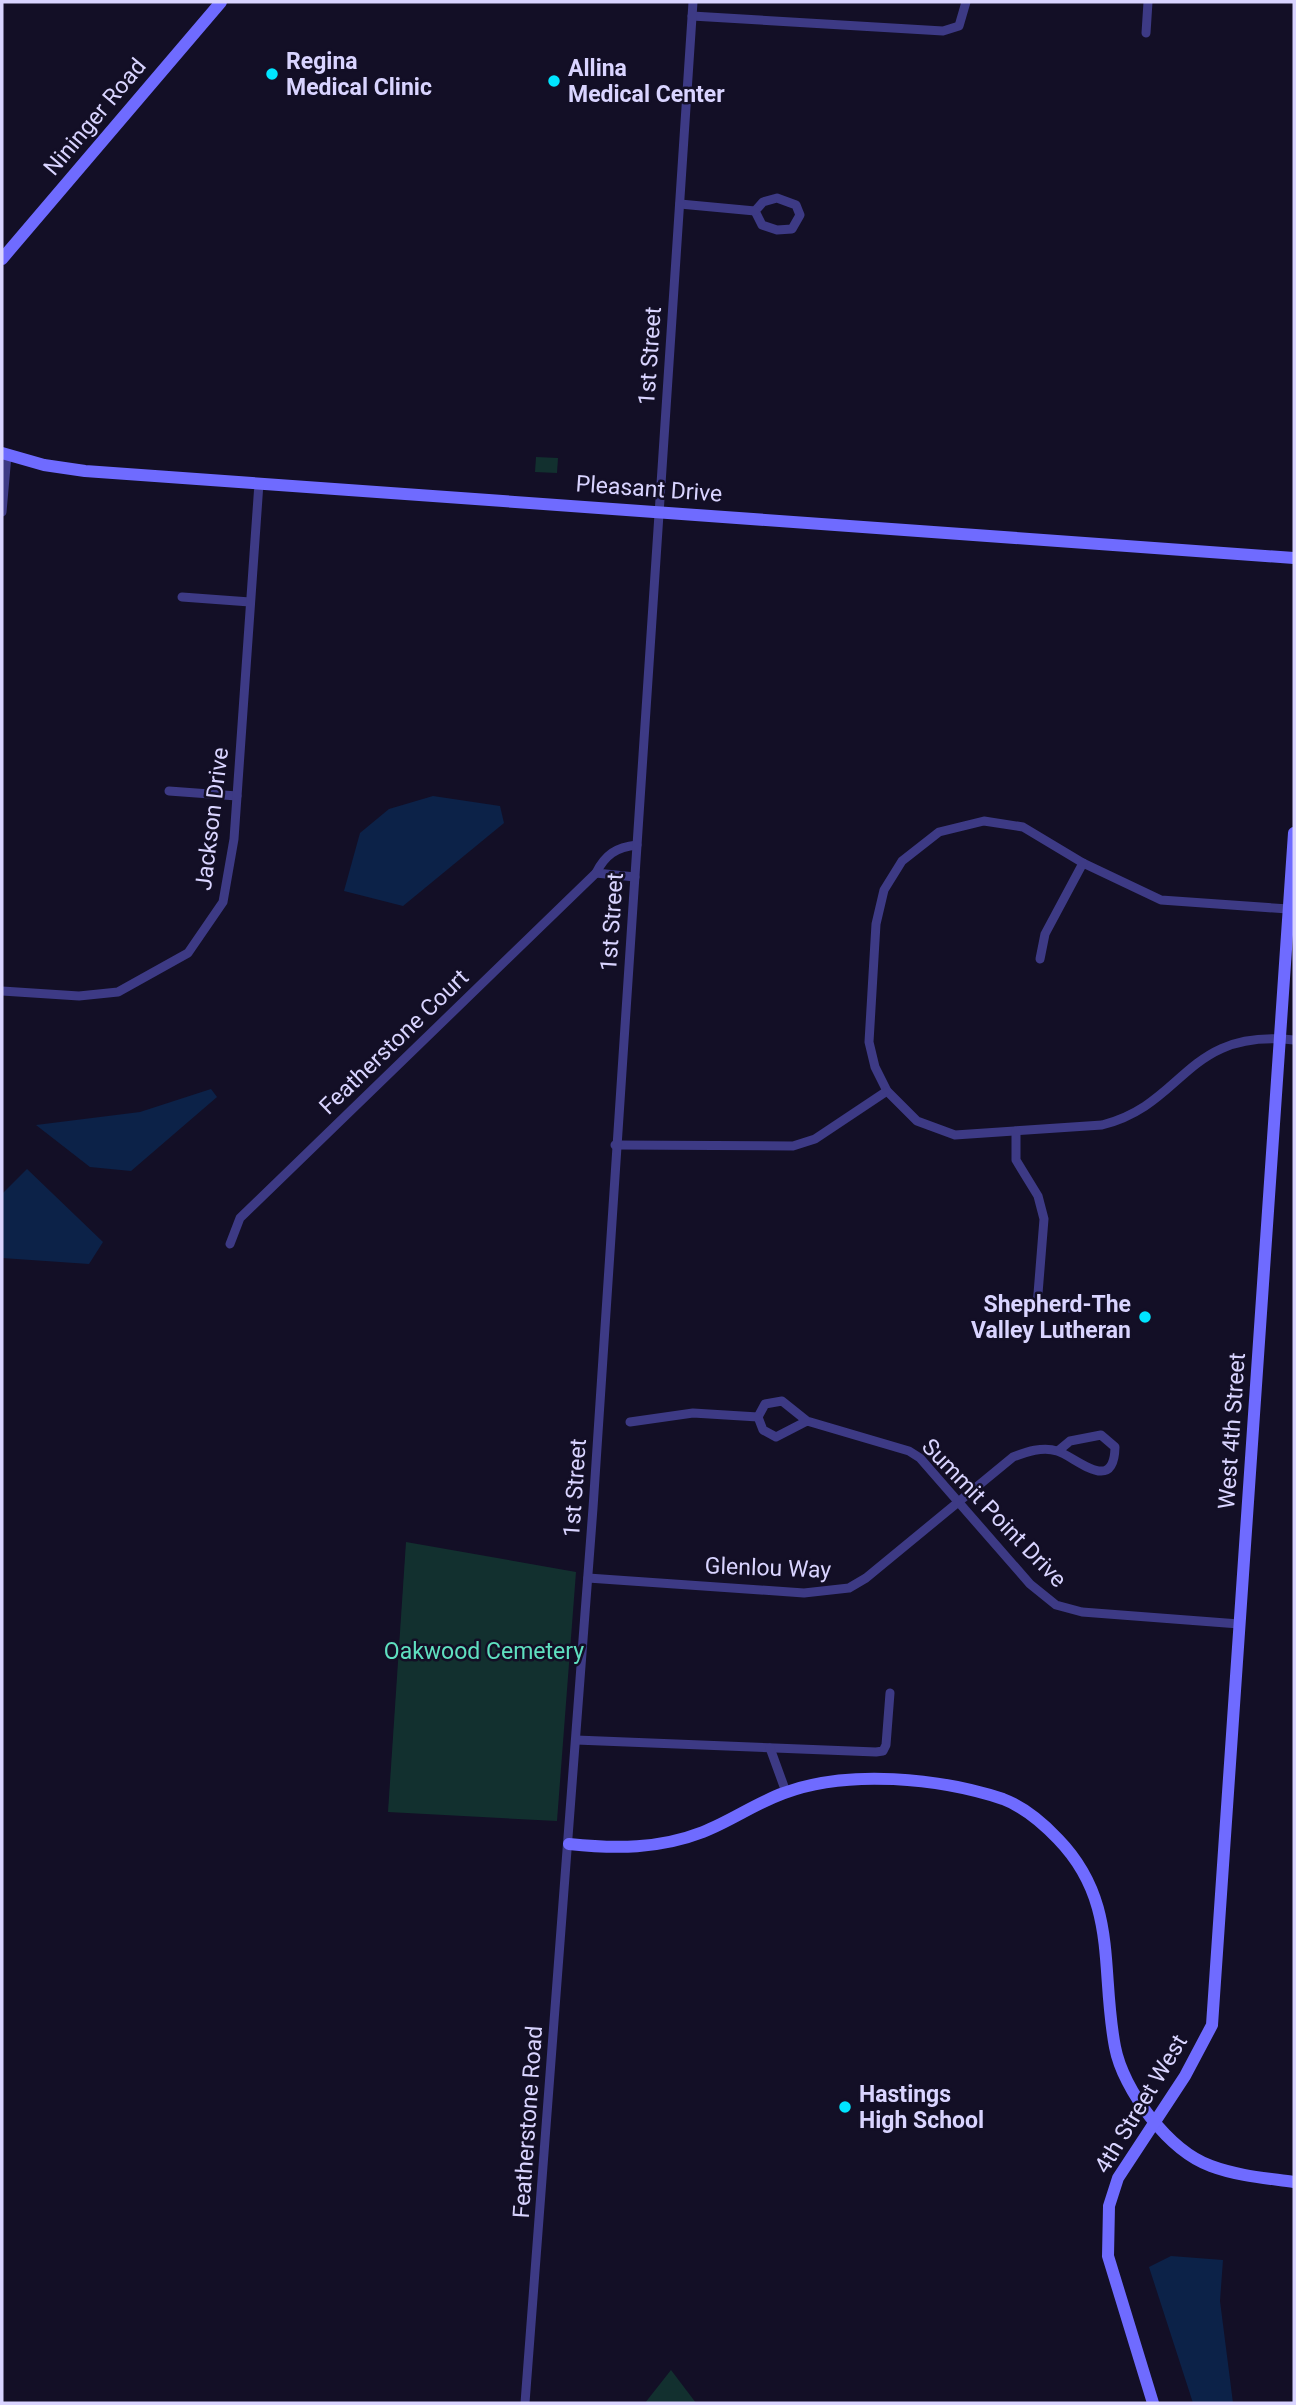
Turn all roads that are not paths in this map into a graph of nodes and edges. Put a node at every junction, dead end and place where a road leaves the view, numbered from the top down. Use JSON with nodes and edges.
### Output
{"nodes":[{"id":1,"x":221,"y":2,"type":"edge"},
{"id":2,"x":693,"y":2,"type":"edge"},
{"id":3,"x":966,"y":2,"type":"edge"},
{"id":4,"x":1148,"y":2,"type":"edge"},
{"id":5,"x":692,"y":16,"type":"junction"},
{"id":6,"x":1146,"y":33,"type":"dead end"},
{"id":7,"x":680,"y":204,"type":"junction"},
{"id":8,"x":755,"y":211,"type":"junction"},
{"id":9,"x":2,"y":259,"type":"edge"},
{"id":10,"x":4,"y":454,"type":"edge"},
{"id":11,"x":259,"y":483,"type":"junction"},
{"id":12,"x":659,"y":510,"type":"junction"},
{"id":13,"x":2,"y":512,"type":"edge"},
{"id":14,"x":1294,"y":558,"type":"edge"},
{"id":15,"x":181,"y":597,"type":"dead end"},
{"id":16,"x":250,"y":602,"type":"junction"},
{"id":17,"x":169,"y":791,"type":"dead end"},
{"id":18,"x":237,"y":796,"type":"junction"},
{"id":19,"x":1294,"y":833,"type":"edge"},
{"id":20,"x":637,"y":845,"type":"junction"},
{"id":21,"x":1083,"y":863,"type":"junction"},
{"id":22,"x":596,"y":873,"type":"junction"},
{"id":23,"x":635,"y":877,"type":"junction"},
{"id":24,"x":1288,"y":909,"type":"junction"},
{"id":25,"x":1040,"y":959,"type":"dead end"},
{"id":26,"x":2,"y":991,"type":"edge"},
{"id":27,"x":1280,"y":1039,"type":"junction"},
{"id":28,"x":1294,"y":1040,"type":"edge"},
{"id":29,"x":887,"y":1091,"type":"junction"},
{"id":30,"x":1016,"y":1131,"type":"junction"},
{"id":31,"x":615,"y":1144,"type":"junction"},
{"id":32,"x":230,"y":1244,"type":"dead end"},
{"id":33,"x":1006,"y":1303,"type":"dead end"},
{"id":34,"x":1037,"y":1306,"type":"junction"},
{"id":35,"x":1070,"y":1308,"type":"dead end"},
{"id":36,"x":758,"y":1417,"type":"junction"},
{"id":37,"x":807,"y":1421,"type":"junction"},
{"id":38,"x":630,"y":1422,"type":"dead end"},
{"id":39,"x":1058,"y":1451,"type":"junction"},
{"id":40,"x":959,"y":1502,"type":"junction"},
{"id":41,"x":588,"y":1578,"type":"junction"},
{"id":42,"x":1239,"y":1624,"type":"junction"},
{"id":43,"x":890,"y":1693,"type":"dead end"},
{"id":44,"x":576,"y":1740,"type":"junction"},
{"id":45,"x":769,"y":1748,"type":"junction"},
{"id":46,"x":786,"y":1792,"type":"junction"},
{"id":47,"x":569,"y":1844,"type":"junction"},
{"id":48,"x":1209,"y":2031,"type":"joint"},
{"id":49,"x":1153,"y":2121,"type":"junction"},
{"id":50,"x":1294,"y":2182,"type":"edge"},
{"id":51,"x":525,"y":2403,"type":"edge"},
{"id":52,"x":1153,"y":2403,"type":"edge"}],
"edges":[{"from":1,"to":9,"type":"street","name":"Nininger Road"},
{"from":2,"to":5,"type":"street","name":"1st Street"},
{"from":3,"to":5,"type":"street"},
{"from":4,"to":6,"type":"street"},
{"from":5,"to":7,"type":"street","name":"1st Street"},
{"from":7,"to":8,"type":"street"},
{"from":7,"to":12,"type":"street","name":"1st Street"},
{"from":8,"to":8,"type":"street"},
{"from":10,"to":11,"type":"street","name":"Pleasant Drive"},
{"from":10,"to":13,"type":"street"},
{"from":11,"to":12,"type":"street","name":"Pleasant Drive"},
{"from":11,"to":16,"type":"street","name":"Jackson Drive"},
{"from":12,"to":14,"type":"street","name":"Pleasant Drive"},
{"from":12,"to":20,"type":"street","name":"1st Street"},
{"from":15,"to":16,"type":"street"},
{"from":16,"to":18,"type":"street","name":"Jackson Drive"},
{"from":17,"to":18,"type":"street"},
{"from":18,"to":26,"type":"street","name":"Jackson Drive"},
{"from":19,"to":24,"type":"street","name":"West 4th Street"},
{"from":20,"to":22,"type":"street","name":"Featherstone Court"},
{"from":20,"to":23,"type":"street","name":"1st Street"},
{"from":21,"to":24,"type":"street"},
{"from":21,"to":25,"type":"street"},
{"from":21,"to":29,"type":"street"},
{"from":22,"to":23,"type":"street"},
{"from":22,"to":32,"type":"street","name":"Featherstone Court"},
{"from":23,"to":31,"type":"street","name":"1st Street"},
{"from":24,"to":27,"type":"street","name":"West 4th Street"},
{"from":27,"to":28,"type":"street"},
{"from":27,"to":30,"type":"street"},
{"from":27,"to":42,"type":"street","name":"West 4th Street"},
{"from":29,"to":30,"type":"street"},
{"from":29,"to":31,"type":"street"},
{"from":30,"to":34,"type":"street"},
{"from":31,"to":41,"type":"street","name":"1st Street"},
{"from":33,"to":34,"type":"street"},
{"from":34,"to":35,"type":"street"},
{"from":36,"to":37,"type":"street"},
{"from":36,"to":37,"type":"street","name":"Summit Point Drive"},
{"from":36,"to":38,"type":"street"},
{"from":37,"to":40,"type":"street","name":"Summit Point Drive"},
{"from":39,"to":39,"type":"street","name":"Glenlou Way"},
{"from":39,"to":40,"type":"street","name":"Glenlou Way"},
{"from":40,"to":41,"type":"street","name":"Glenlou Way"},
{"from":40,"to":42,"type":"street","name":"Summit Point Drive"},
{"from":41,"to":44,"type":"street","name":"1st Street"},
{"from":42,"to":48,"type":"street","name":"West 4th Street"},
{"from":43,"to":45,"type":"street"},
{"from":44,"to":45,"type":"street"},
{"from":44,"to":47,"type":"street","name":"1st Street"},
{"from":45,"to":46,"type":"street"},
{"from":46,"to":47,"type":"street"},
{"from":46,"to":49,"type":"street"},
{"from":47,"to":51,"type":"street","name":"Featherstone Road"},
{"from":48,"to":49,"type":"street","name":"4th Street West"},
{"from":49,"to":50,"type":"street"},
{"from":49,"to":52,"type":"street","name":"4th Street West"}]}
